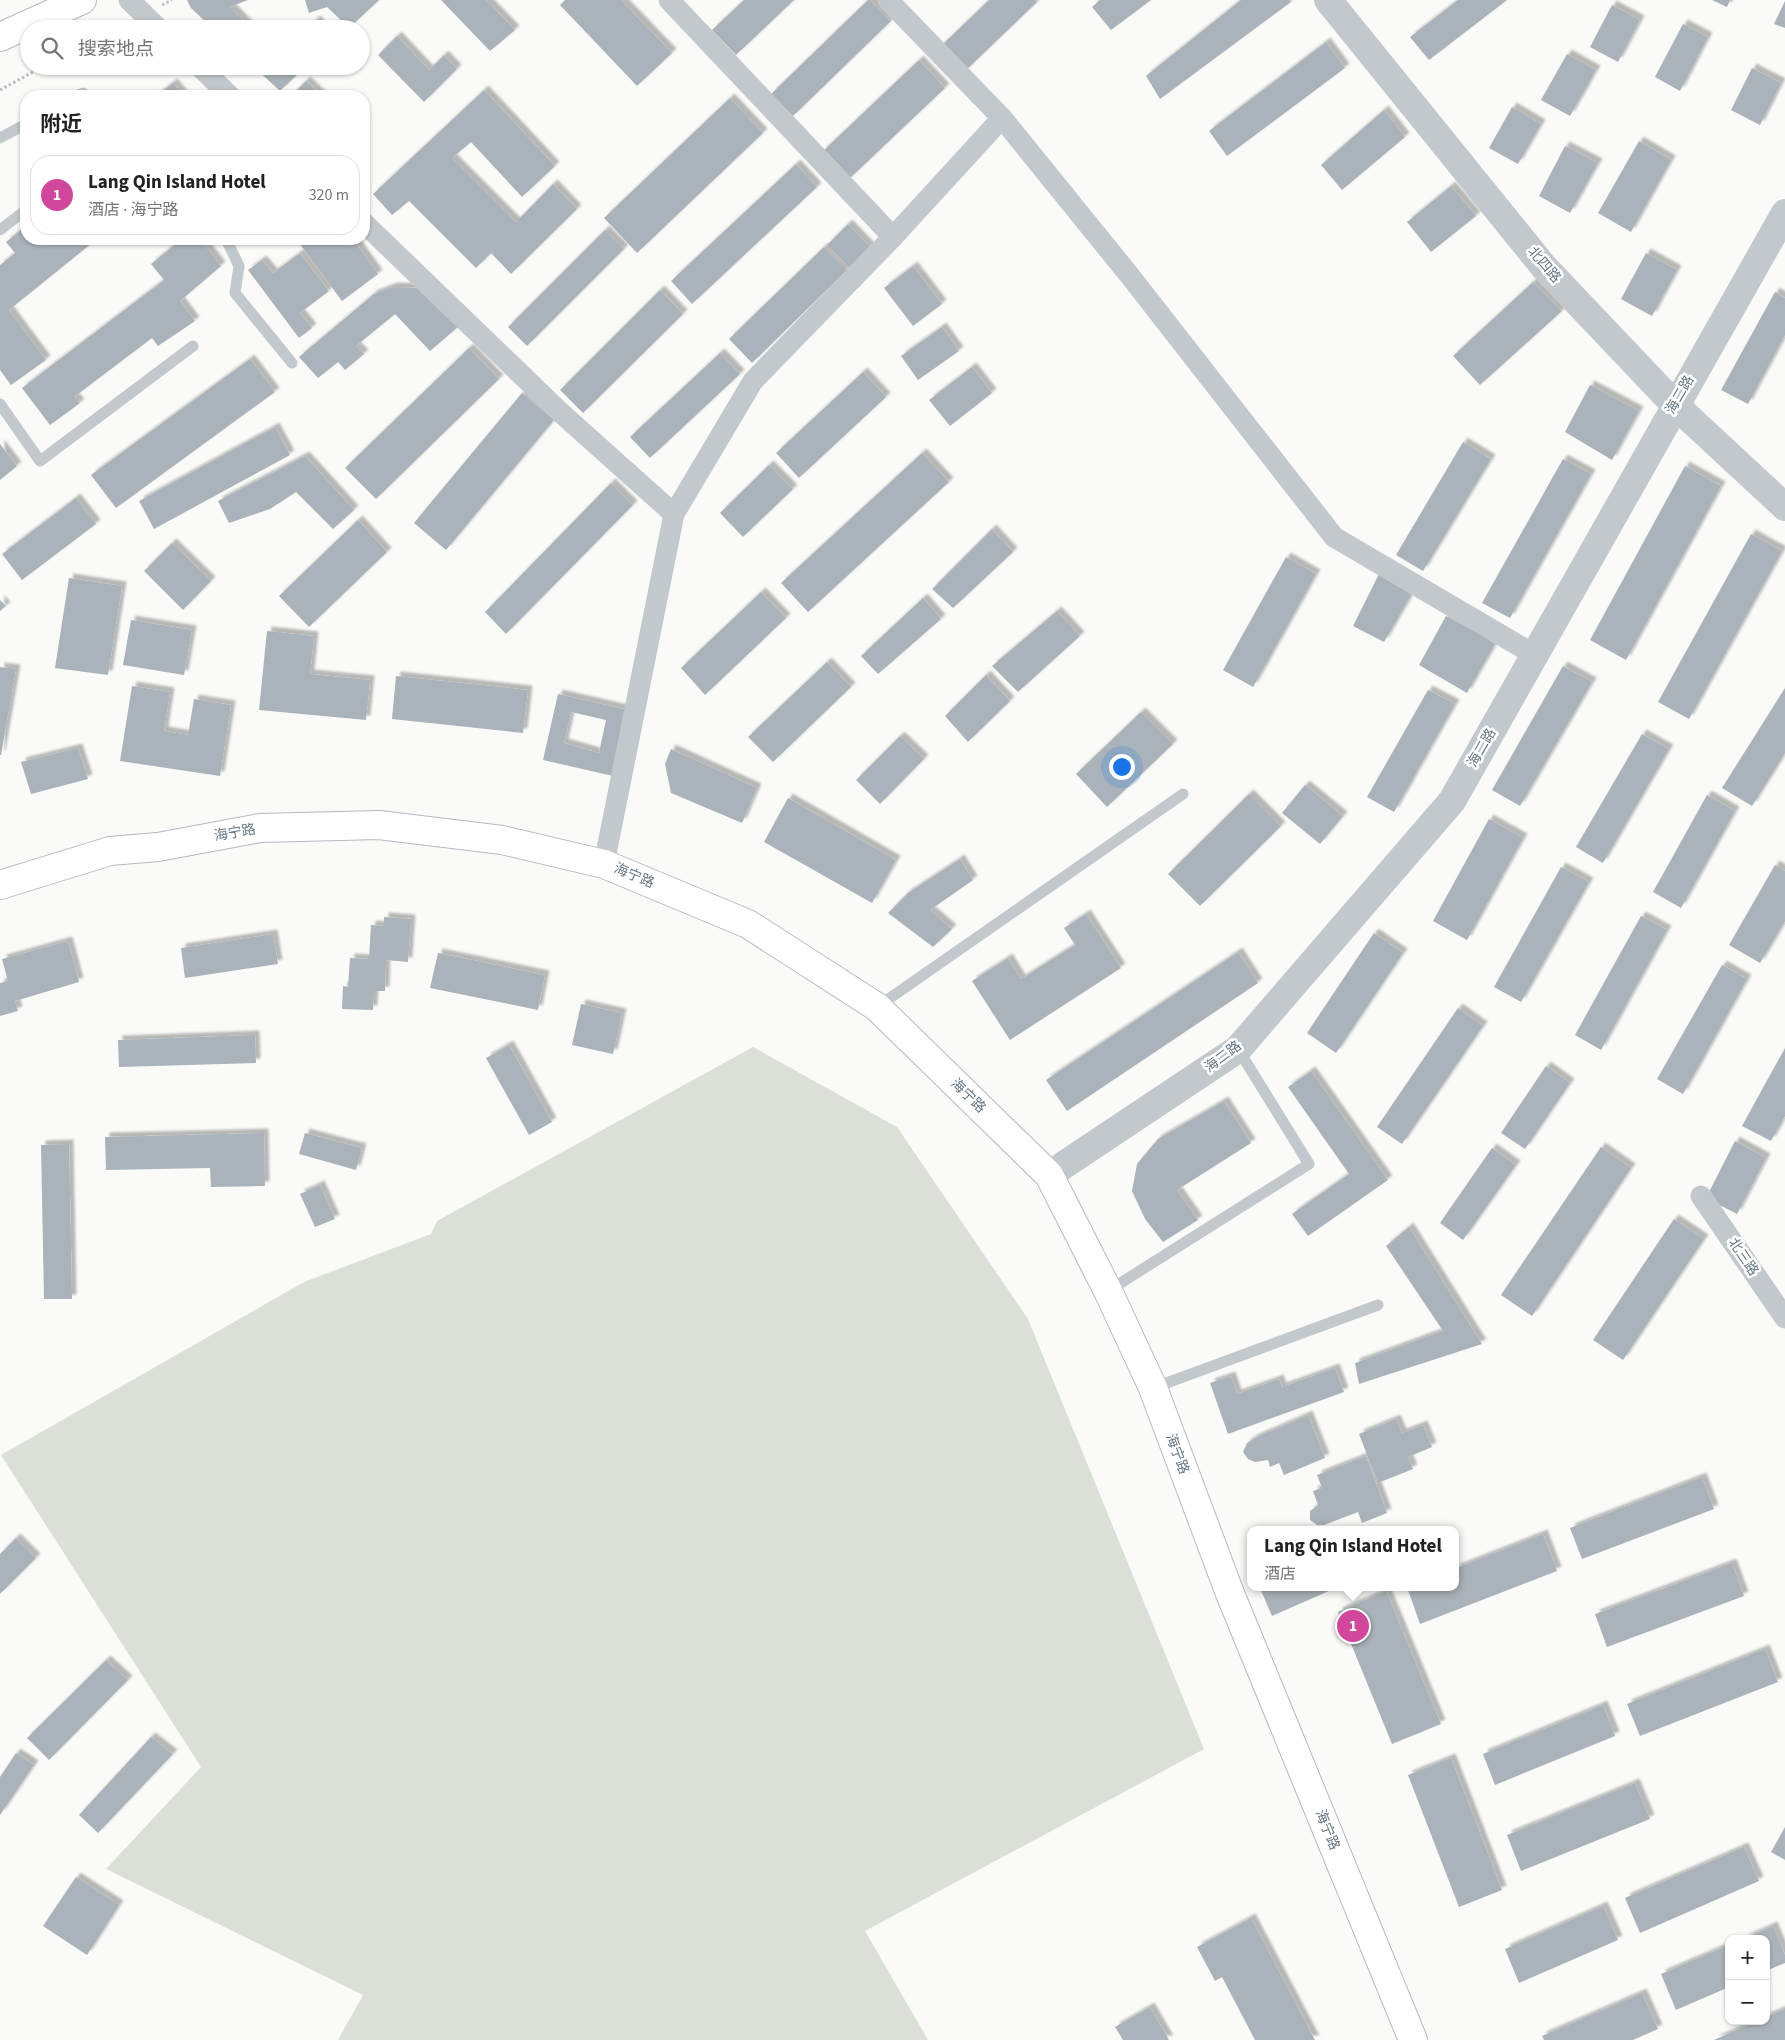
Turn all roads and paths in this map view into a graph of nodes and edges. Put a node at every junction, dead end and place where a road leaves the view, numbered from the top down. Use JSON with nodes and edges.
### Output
{"nodes":[{"id":1,"x":82,"y":0,"type":"edge"},
{"id":2,"x":129,"y":0,"type":"edge"},
{"id":3,"x":669,"y":0,"type":"edge"},
{"id":4,"x":888,"y":0,"type":"edge"},
{"id":5,"x":1328,"y":0,"type":"edge"},
{"id":6,"x":36,"y":20,"type":"edge"},
{"id":7,"x":150,"y":20,"type":"edge"},
{"id":8,"x":20,"y":27,"type":"edge"},
{"id":9,"x":1,"y":35,"type":"edge"},
{"id":10,"x":28,"y":75,"type":"edge"},
{"id":11,"x":208,"y":75,"type":"edge"},
{"id":12,"x":0,"y":90,"type":"edge"},
{"id":13,"x":224,"y":90,"type":"edge"},
{"id":14,"x":1002,"y":118,"type":"junction"},
{"id":15,"x":20,"y":129,"type":"edge"},
{"id":16,"x":0,"y":138,"type":"edge"},
{"id":17,"x":1785,"y":213,"type":"edge"},
{"id":18,"x":20,"y":215,"type":"edge"},
{"id":19,"x":370,"y":229,"type":"edge"},
{"id":20,"x":0,"y":230,"type":"edge"},
{"id":21,"x":893,"y":237,"type":"junction"},
{"id":22,"x":229,"y":245,"type":"edge"},
{"id":23,"x":193,"y":346,"type":"dead end"},
{"id":24,"x":292,"y":363,"type":"dead end"},
{"id":25,"x":0,"y":404,"type":"edge"},
{"id":26,"x":1675,"y":405,"type":"junction"},
{"id":27,"x":1785,"y":507,"type":"edge"},
{"id":28,"x":674,"y":514,"type":"junction"},
{"id":29,"x":1535,"y":655,"type":"junction"},
{"id":30,"x":1183,"y":794,"type":"dead end"},
{"id":31,"x":604,"y":864,"type":"junction"},
{"id":32,"x":0,"y":885,"type":"edge"},
{"id":33,"x":877,"y":1007,"type":"junction"},
{"id":34,"x":1238,"y":1049,"type":"junction"},
{"id":35,"x":1049,"y":1175,"type":"junction"},
{"id":36,"x":1701,"y":1196,"type":"dead end"},
{"id":37,"x":1108,"y":1291,"type":"junction"},
{"id":38,"x":1378,"y":1305,"type":"dead end"},
{"id":39,"x":1785,"y":1318,"type":"edge"},
{"id":40,"x":1153,"y":1388,"type":"junction"},
{"id":41,"x":1413,"y":2040,"type":"edge"}],
"edges":[{"from":1,"to":6,"type":"main road"},
{"from":2,"to":7,"type":"street"},
{"from":3,"to":21,"type":"street"},
{"from":4,"to":14,"type":"street"},
{"from":5,"to":26,"type":"street","name":"北四路"},
{"from":8,"to":9,"type":"main road"},
{"from":10,"to":12,"type":"path"},
{"from":11,"to":13,"type":"street"},
{"from":14,"to":21,"type":"street"},
{"from":14,"to":29,"type":"street"},
{"from":15,"to":16,"type":"lane"},
{"from":17,"to":26,"type":"street","name":"海二路"},
{"from":18,"to":20,"type":"lane"},
{"from":19,"to":28,"type":"street"},
{"from":21,"to":28,"type":"street"},
{"from":22,"to":24,"type":"lane"},
{"from":23,"to":25,"type":"lane"},
{"from":26,"to":27,"type":"street","name":"北四路"},
{"from":26,"to":29,"type":"street","name":"海二路"},
{"from":28,"to":31,"type":"street"},
{"from":29,"to":34,"type":"street","name":"海二路"},
{"from":30,"to":33,"type":"lane"},
{"from":31,"to":32,"type":"main road","name":"海宁路"},
{"from":31,"to":33,"type":"main road","name":"海宁路"},
{"from":33,"to":35,"type":"main road","name":"海宁路"},
{"from":34,"to":35,"type":"street","name":"海二路"},
{"from":34,"to":37,"type":"lane"},
{"from":35,"to":37,"type":"main road","name":"海宁路"},
{"from":36,"to":39,"type":"street","name":"北三路"},
{"from":37,"to":40,"type":"main road","name":"海宁路"},
{"from":38,"to":40,"type":"lane"},
{"from":40,"to":41,"type":"main road","name":"海宁路"}]}
